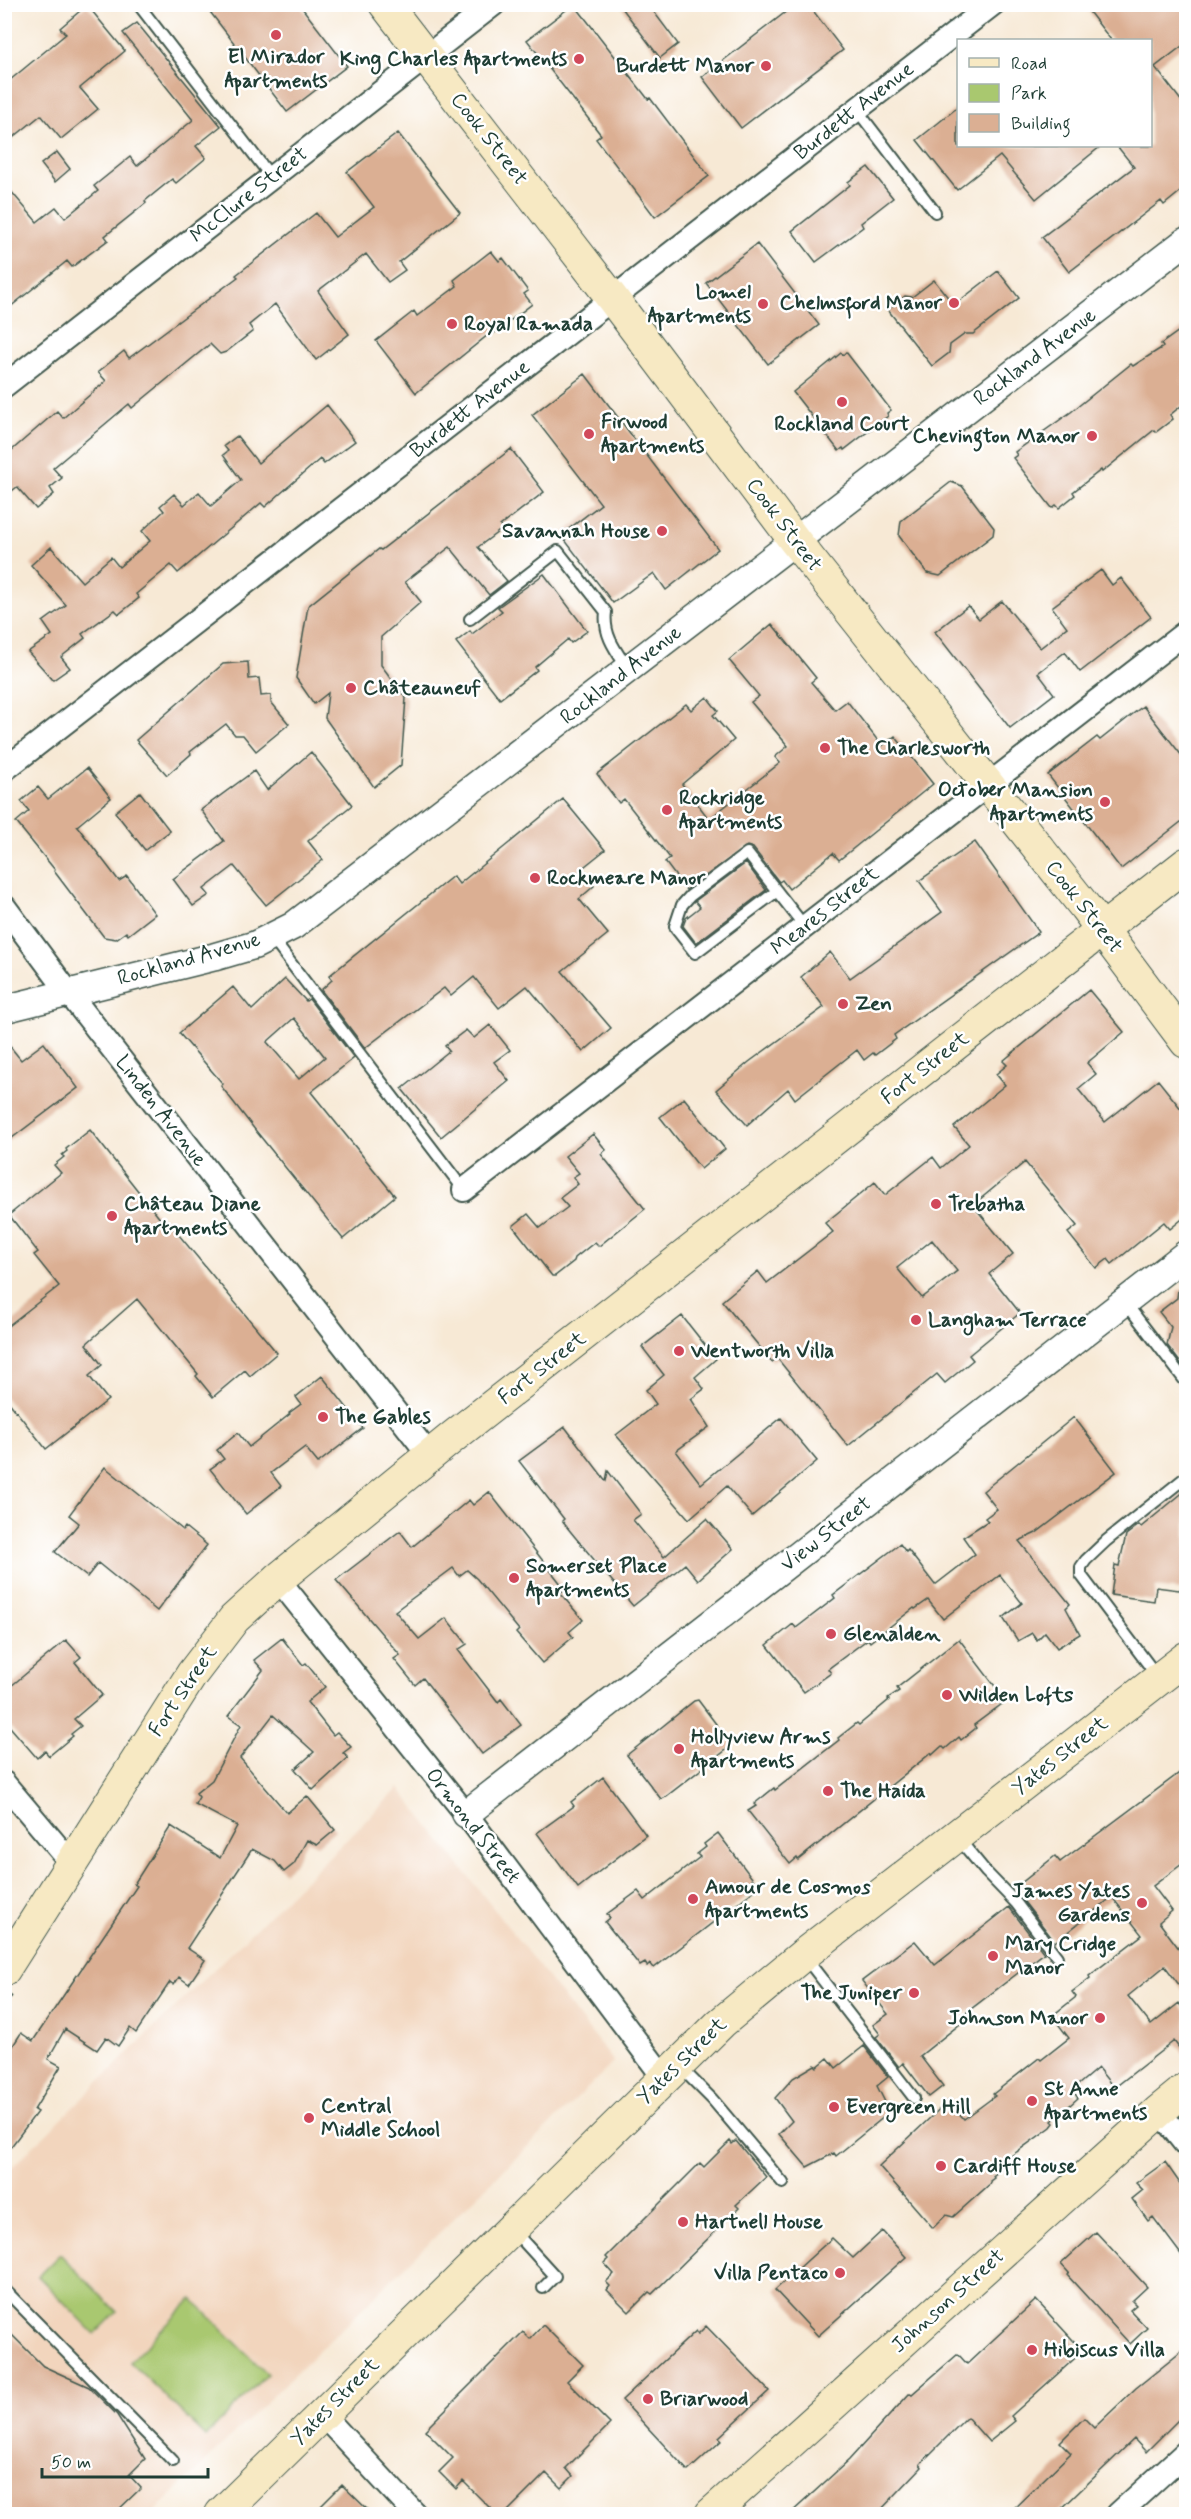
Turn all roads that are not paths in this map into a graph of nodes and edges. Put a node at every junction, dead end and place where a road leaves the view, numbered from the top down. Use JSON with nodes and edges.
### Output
{"nodes":[{"id":1,"x":138,"y":4,"type":"edge"},
{"id":2,"x":386,"y":4,"type":"edge"},
{"id":3,"x":494,"y":4,"type":"edge"},
{"id":4,"x":993,"y":4,"type":"edge"},
{"id":5,"x":426,"y":57,"type":"junction"},
{"id":6,"x":857,"y":110,"type":"junction"},
{"id":7,"x":272,"y":178,"type":"junction"},
{"id":8,"x":935,"y":212,"type":"dead end"},
{"id":9,"x":1186,"y":241,"type":"edge"},
{"id":10,"x":612,"y":298,"type":"junction"},
{"id":11,"x":4,"y":386,"type":"edge"},
{"id":12,"x":795,"y":541,"type":"junction"},
{"id":13,"x":470,"y":619,"type":"dead end"},
{"id":14,"x":1186,"y":632,"type":"edge"},
{"id":15,"x":628,"y":669,"type":"junction"},
{"id":16,"x":4,"y":770,"type":"edge"},
{"id":17,"x":988,"y":784,"type":"junction"},
{"id":18,"x":1186,"y":864,"type":"edge"},
{"id":19,"x":777,"y":891,"type":"junction"},
{"id":20,"x":4,"y":906,"type":"edge"},
{"id":21,"x":805,"y":927,"type":"junction"},
{"id":22,"x":1102,"y":930,"type":"junction"},
{"id":23,"x":271,"y":937,"type":"junction"},
{"id":24,"x":68,"y":992,"type":"junction"},
{"id":25,"x":4,"y":1009,"type":"edge"},
{"id":26,"x":1186,"y":1042,"type":"edge"},
{"id":27,"x":464,"y":1190,"type":"joint"},
{"id":28,"x":1186,"y":1254,"type":"edge"},
{"id":29,"x":1125,"y":1302,"type":"junction"},
{"id":30,"x":1186,"y":1382,"type":"edge"},
{"id":31,"x":430,"y":1456,"type":"junction"},
{"id":32,"x":1186,"y":1477,"type":"edge"},
{"id":33,"x":278,"y":1579,"type":"junction"},
{"id":34,"x":1186,"y":1658,"type":"edge"},
{"id":35,"x":1159,"y":1679,"type":"junction"},
{"id":36,"x":4,"y":1783,"type":"edge"},
{"id":37,"x":466,"y":1814,"type":"junction"},
{"id":38,"x":956,"y":1836,"type":"junction"},
{"id":39,"x":73,"y":1865,"type":"junction"},
{"id":40,"x":803,"y":1955,"type":"junction"},
{"id":41,"x":1057,"y":1957,"type":"dead end"},
{"id":42,"x":4,"y":1970,"type":"edge"},
{"id":43,"x":671,"y":2071,"type":"junction"},
{"id":44,"x":1186,"y":2089,"type":"edge"},
{"id":45,"x":914,"y":2098,"type":"dead end"},
{"id":46,"x":1159,"y":2110,"type":"junction"},
{"id":47,"x":1186,"y":2145,"type":"edge"},
{"id":48,"x":783,"y":2183,"type":"dead end"},
{"id":49,"x":511,"y":2229,"type":"junction"},
{"id":50,"x":543,"y":2288,"type":"dead end"},
{"id":51,"x":4,"y":2289,"type":"edge"},
{"id":52,"x":322,"y":2414,"type":"junction"},
{"id":53,"x":1186,"y":2452,"type":"edge"},
{"id":54,"x":173,"y":2461,"type":"dead end"},
{"id":55,"x":221,"y":2514,"type":"edge"},
{"id":56,"x":415,"y":2514,"type":"edge"},
{"id":57,"x":711,"y":2514,"type":"edge"},
{"id":58,"x":1118,"y":2514,"type":"edge"}],
"edges":[{"from":1,"to":7,"type":"lane"},
{"from":2,"to":5,"type":"main road","name":"Cook Street"},
{"from":3,"to":5,"type":"street","name":"McClure Street"},
{"from":4,"to":6,"type":"street","name":"Burdett Avenue"},
{"from":5,"to":7,"type":"street","name":"McClure Street"},
{"from":5,"to":10,"type":"main road","name":"Cook Street"},
{"from":6,"to":8,"type":"lane"},
{"from":6,"to":10,"type":"street","name":"Burdett Avenue"},
{"from":7,"to":11,"type":"street","name":"McClure Street"},
{"from":9,"to":12,"type":"street","name":"Rockland Avenue"},
{"from":10,"to":12,"type":"main road","name":"Cook Street"},
{"from":10,"to":16,"type":"street","name":"Burdett Avenue"},
{"from":12,"to":15,"type":"street","name":"Rockland Avenue"},
{"from":12,"to":17,"type":"main road","name":"Cook Street"},
{"from":13,"to":15,"type":"lane"},
{"from":14,"to":17,"type":"street","name":"Meares Street"},
{"from":15,"to":23,"type":"street","name":"Rockland Avenue"},
{"from":17,"to":21,"type":"street","name":"Meares Street"},
{"from":17,"to":22,"type":"main road","name":"Cook Street"},
{"from":18,"to":22,"type":"main road","name":"Fort Street"},
{"from":19,"to":19,"type":"lane"},
{"from":19,"to":21,"type":"lane"},
{"from":20,"to":24,"type":"street","name":"Linden Avenue"},
{"from":21,"to":27,"type":"street","name":"Meares Street"},
{"from":22,"to":26,"type":"main road","name":"Cook Street"},
{"from":22,"to":31,"type":"main road","name":"Fort Street"},
{"from":23,"to":24,"type":"street","name":"Rockland Avenue"},
{"from":23,"to":27,"type":"lane"},
{"from":24,"to":25,"type":"street","name":"Rockland Avenue"},
{"from":24,"to":31,"type":"street","name":"Linden Avenue"},
{"from":28,"to":29,"type":"street","name":"View Street"},
{"from":29,"to":30,"type":"lane"},
{"from":29,"to":37,"type":"street","name":"View Street"},
{"from":31,"to":33,"type":"main road","name":"Fort Street"},
{"from":32,"to":35,"type":"lane"},
{"from":33,"to":37,"type":"street","name":"Ormond Street"},
{"from":33,"to":39,"type":"main road","name":"Fort Street"},
{"from":34,"to":35,"type":"main road","name":"Yates Street"},
{"from":35,"to":38,"type":"main road","name":"Yates Street"},
{"from":36,"to":39,"type":"street"},
{"from":37,"to":43,"type":"street","name":"Ormond Street"},
{"from":38,"to":40,"type":"main road","name":"Yates Street"},
{"from":38,"to":41,"type":"lane"},
{"from":39,"to":42,"type":"main road","name":"Fort Street"},
{"from":40,"to":43,"type":"main road","name":"Yates Street"},
{"from":40,"to":45,"type":"lane"},
{"from":43,"to":48,"type":"lane"},
{"from":43,"to":49,"type":"main road","name":"Yates Street"},
{"from":44,"to":46,"type":"main road","name":"Johnson Street"},
{"from":46,"to":47,"type":"street"},
{"from":46,"to":57,"type":"main road","name":"Johnson Street"},
{"from":49,"to":50,"type":"lane"},
{"from":49,"to":52,"type":"main road","name":"Yates Street"},
{"from":51,"to":54,"type":"lane"},
{"from":52,"to":55,"type":"main road","name":"Yates Street"},
{"from":52,"to":56,"type":"street"},
{"from":53,"to":58,"type":"street"}]}
